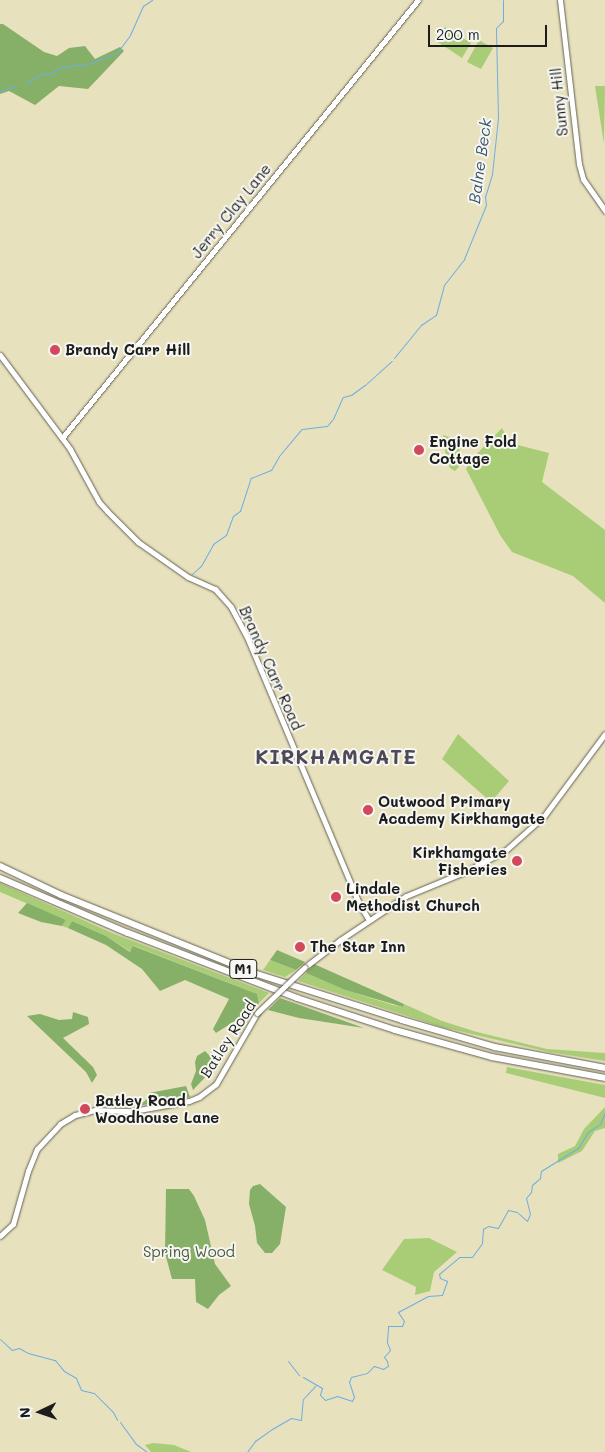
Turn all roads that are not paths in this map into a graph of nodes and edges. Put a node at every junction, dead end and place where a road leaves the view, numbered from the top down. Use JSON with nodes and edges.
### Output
{"nodes":[{"id":1,"x":418,"y":0,"type":"edge"},
{"id":2,"x":560,"y":0,"type":"edge"},
{"id":3,"x":605,"y":211,"type":"edge"},
{"id":4,"x":0,"y":355,"type":"edge"},
{"id":5,"x":62,"y":438,"type":"junction"},
{"id":6,"x":605,"y":734,"type":"edge"},
{"id":7,"x":0,"y":866,"type":"edge"},
{"id":8,"x":0,"y":878,"type":"edge"},
{"id":9,"x":369,"y":920,"type":"junction"},
{"id":10,"x":605,"y":1068,"type":"edge"},
{"id":11,"x":605,"y":1078,"type":"edge"},
{"id":12,"x":0,"y":1236,"type":"edge"}],
"edges":[{"from":1,"to":5,"type":"street","name":"Jerry Clay Lane"},
{"from":2,"to":3,"type":"street","name":"Sunny Hill"},
{"from":4,"to":5,"type":"street","name":"Brandy Carr Road"},
{"from":5,"to":9,"type":"street","name":"Brandy Carr Road"},
{"from":6,"to":9,"type":"street","name":"Batley Road"},
{"from":7,"to":10,"type":"highway","number":"M1"},
{"from":8,"to":11,"type":"highway","number":"M1"},
{"from":9,"to":12,"type":"street","name":"Batley Road","bridge":true}]}
